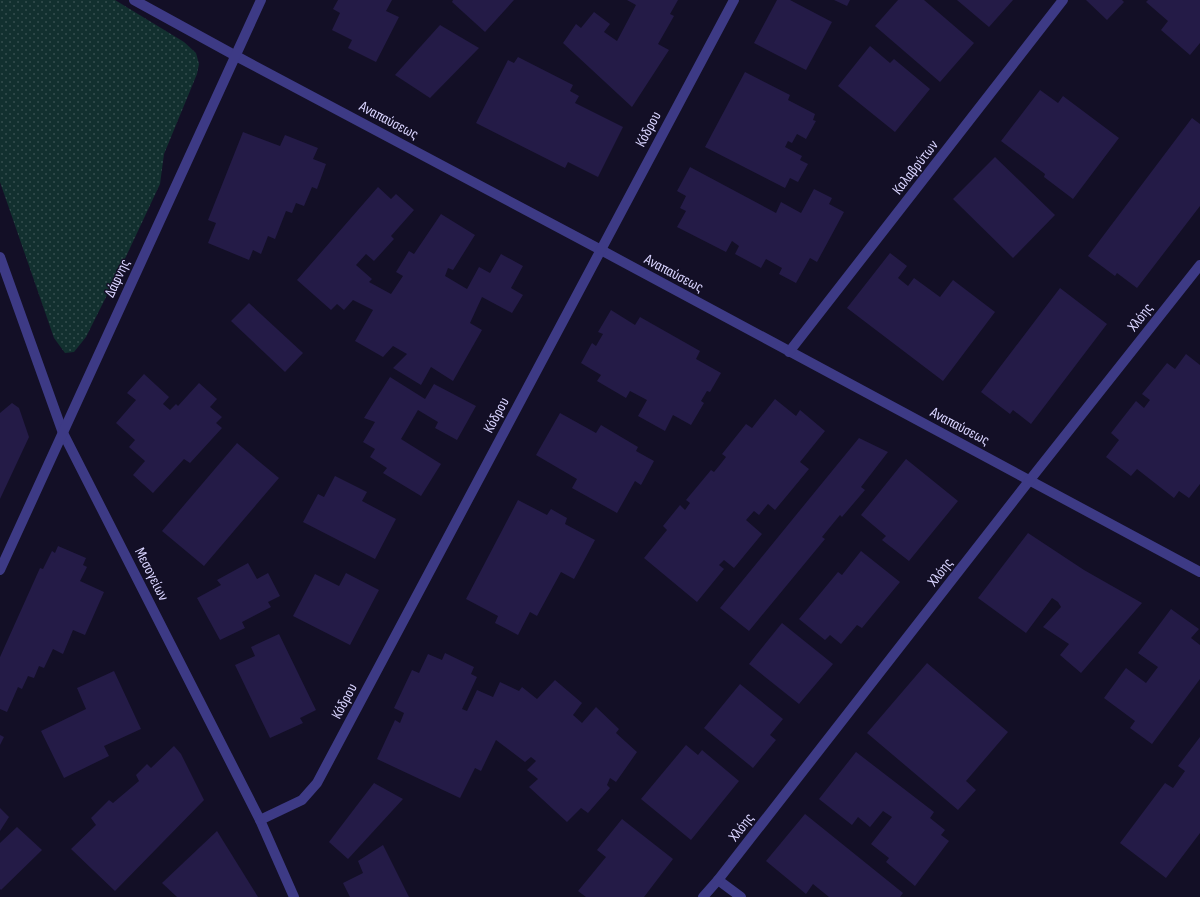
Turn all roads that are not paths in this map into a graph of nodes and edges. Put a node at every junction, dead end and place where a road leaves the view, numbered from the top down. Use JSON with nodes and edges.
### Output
{"nodes":[{"id":1,"x":134,"y":0,"type":"edge"},
{"id":2,"x":261,"y":0,"type":"edge"},
{"id":3,"x":734,"y":0,"type":"edge"},
{"id":4,"x":1063,"y":0,"type":"edge"},
{"id":5,"x":236,"y":56,"type":"junction"},
{"id":6,"x":601,"y":250,"type":"junction"},
{"id":7,"x":0,"y":257,"type":"edge"},
{"id":8,"x":1200,"y":265,"type":"edge"},
{"id":9,"x":790,"y":352,"type":"junction"},
{"id":10,"x":63,"y":433,"type":"junction"},
{"id":11,"x":1029,"y":481,"type":"junction"},
{"id":12,"x":0,"y":570,"type":"edge"},
{"id":13,"x":1200,"y":572,"type":"edge"},
{"id":14,"x":260,"y":820,"type":"junction"},
{"id":15,"x":718,"y":880,"type":"junction"},
{"id":16,"x":294,"y":897,"type":"edge"},
{"id":17,"x":703,"y":897,"type":"edge"},
{"id":18,"x":741,"y":897,"type":"edge"}],
"edges":[{"from":1,"to":5,"type":"street","name":"Αναπαύσεως"},
{"from":2,"to":5,"type":"street","name":"Δάφνης"},
{"from":3,"to":6,"type":"street","name":"Κόδρου"},
{"from":4,"to":9,"type":"street","name":"Καλαβρύτων"},
{"from":5,"to":6,"type":"street","name":"Αναπαύσεως"},
{"from":5,"to":10,"type":"street","name":"Δάφνης"},
{"from":6,"to":9,"type":"street","name":"Αναπαύσεως"},
{"from":6,"to":14,"type":"street","name":"Κόδρου"},
{"from":7,"to":10,"type":"street","name":"Μεσογείων"},
{"from":8,"to":11,"type":"street","name":"Χλόης"},
{"from":9,"to":11,"type":"street","name":"Αναπαύσεως"},
{"from":10,"to":12,"type":"street","name":"Δάφνης"},
{"from":10,"to":14,"type":"street","name":"Μεσογείων"},
{"from":11,"to":13,"type":"street","name":"Αναπαύσεως"},
{"from":11,"to":15,"type":"street","name":"Χλόης"},
{"from":14,"to":16,"type":"street","name":"Μεσογείων"},
{"from":15,"to":17,"type":"street","name":"Χλόης"},
{"from":15,"to":18,"type":"street"}]}
